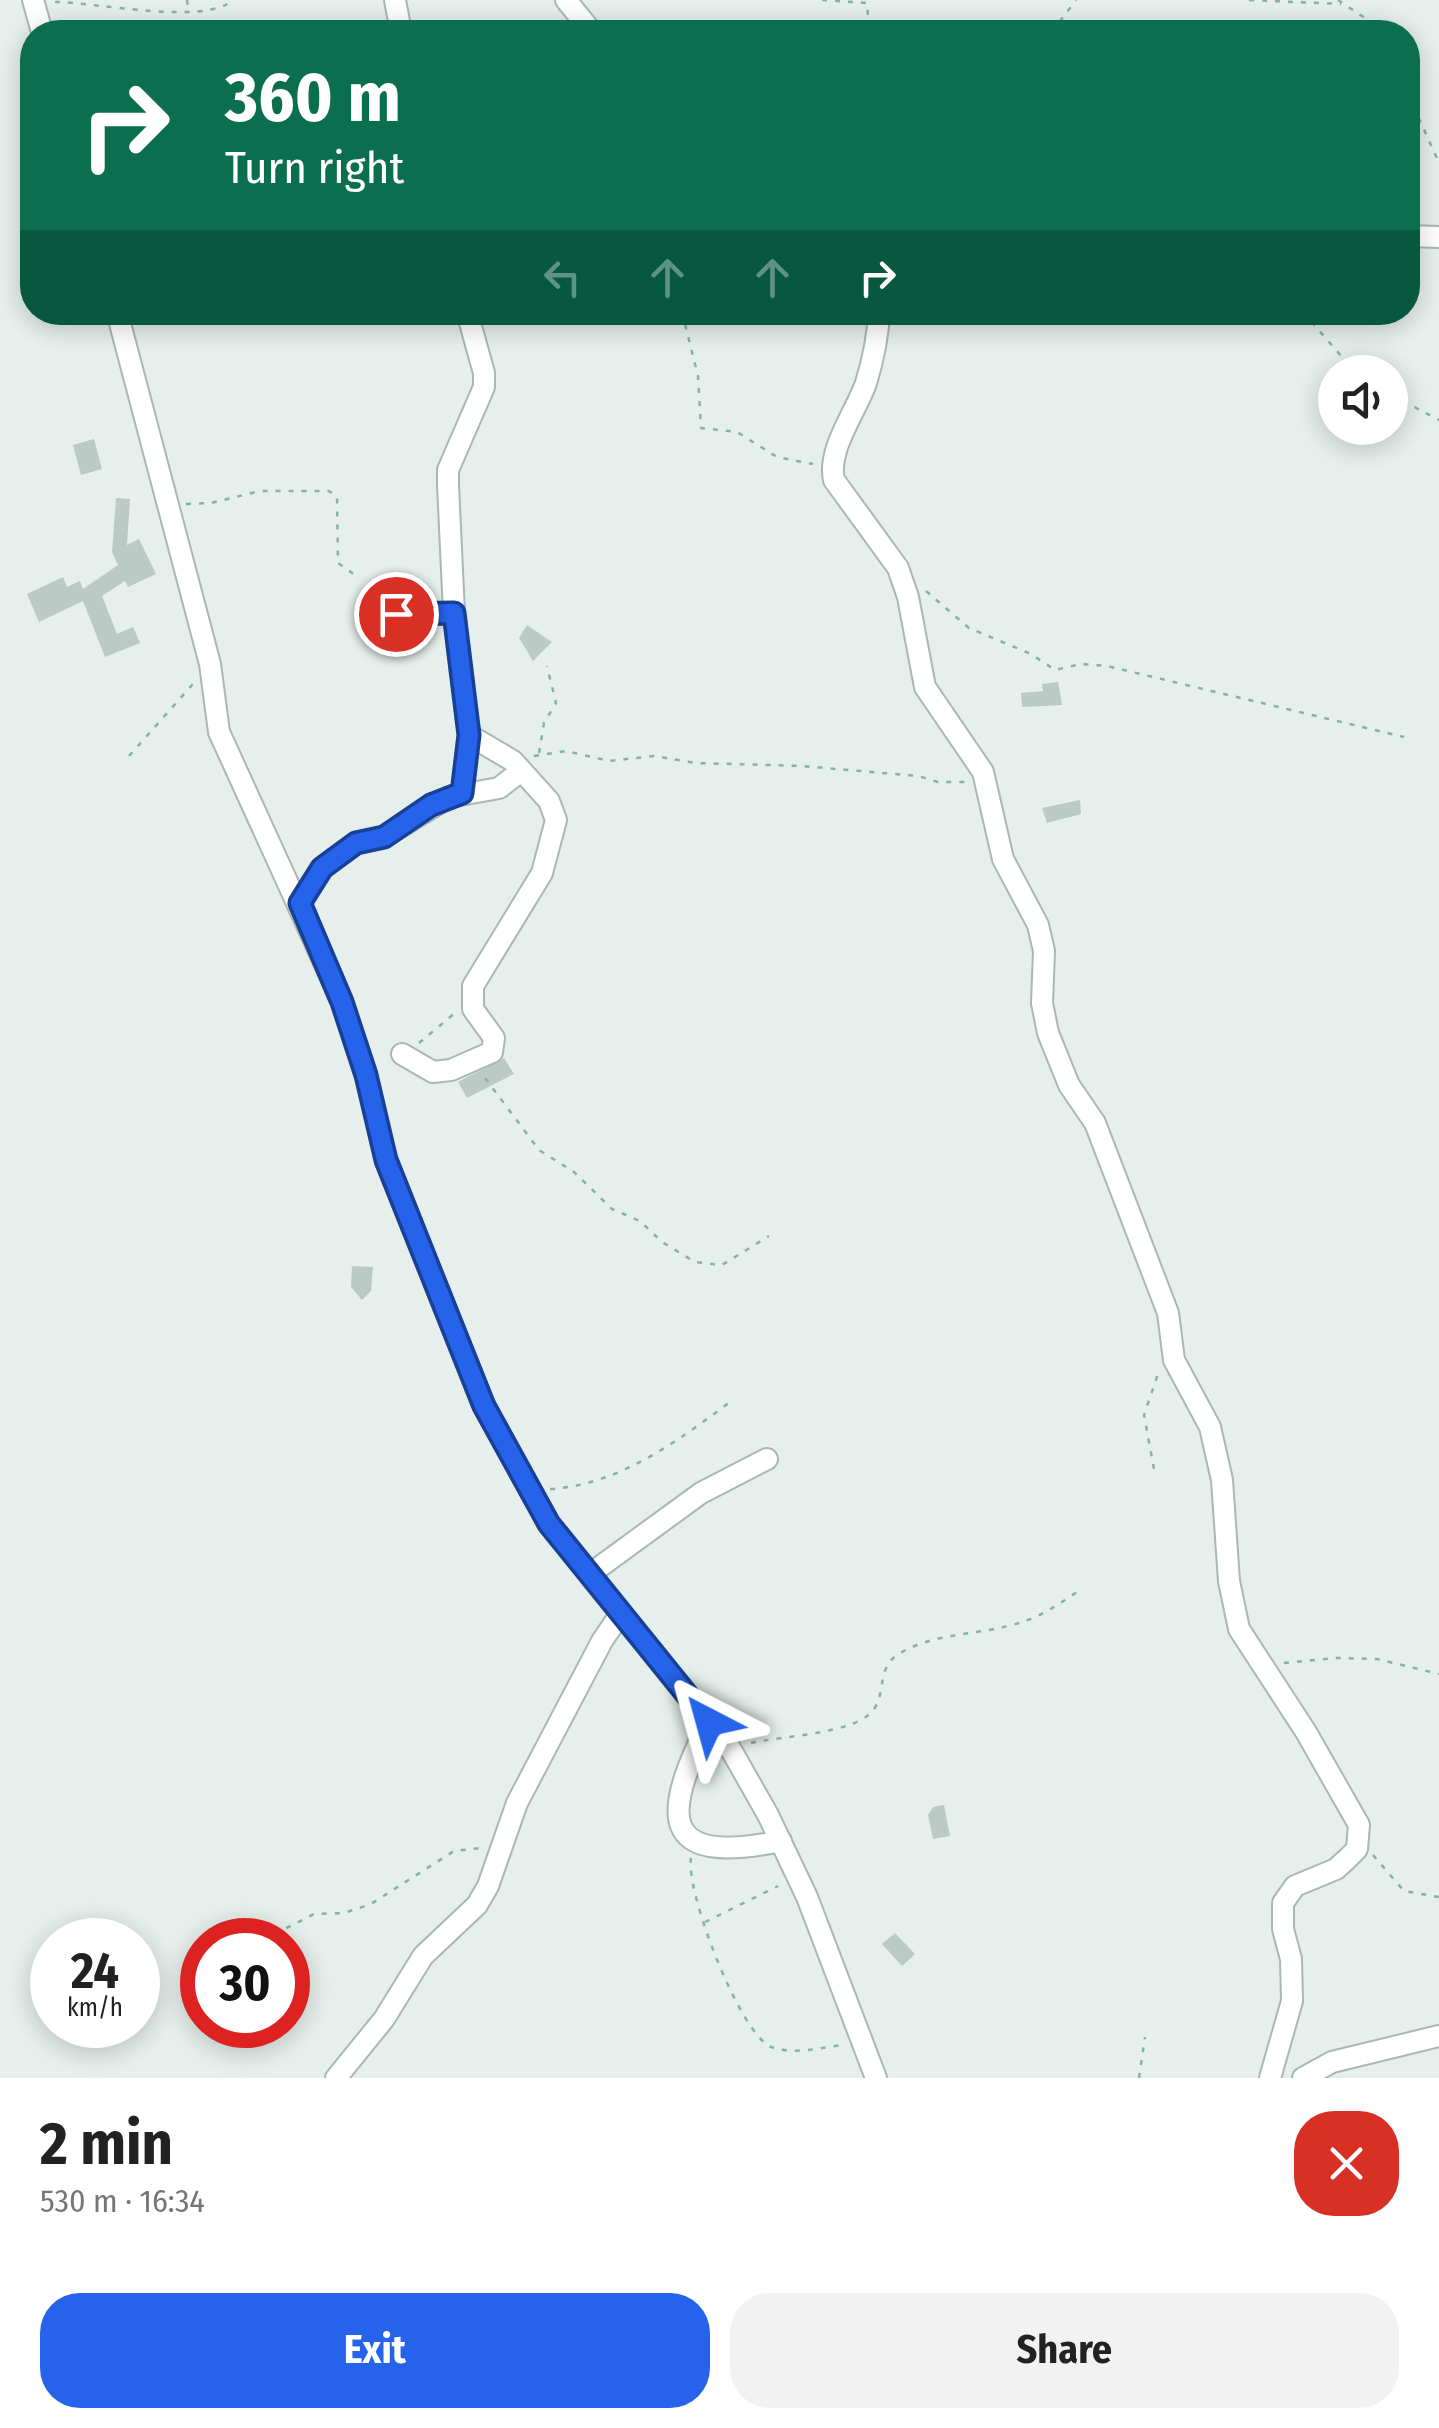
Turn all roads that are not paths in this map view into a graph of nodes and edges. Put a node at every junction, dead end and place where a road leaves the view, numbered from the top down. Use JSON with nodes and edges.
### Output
{"nodes":[{"id":1,"x":566,"y":0,"type":"edge"},
{"id":2,"x":582,"y":20,"type":"edge"},
{"id":3,"x":120,"y":325,"type":"edge"},
{"id":4,"x":471,"y":325,"type":"edge"},
{"id":5,"x":877,"y":325,"type":"edge"},
{"id":6,"x":454,"y":613,"type":"junction"},
{"id":7,"x":369,"y":622,"type":"dead end"},
{"id":8,"x":469,"y":735,"type":"junction"},
{"id":9,"x":517,"y":766,"type":"junction"},
{"id":10,"x":462,"y":793,"type":"junction"},
{"id":11,"x":300,"y":903,"type":"junction"},
{"id":12,"x":402,"y":1054,"type":"road end"},
{"id":13,"x":767,"y":1460,"type":"dead end"},
{"id":14,"x":590,"y":1574,"type":"junction"},
{"id":15,"x":621,"y":1612,"type":"junction"},
{"id":16,"x":709,"y":1722,"type":"junction"},
{"id":17,"x":781,"y":1841,"type":"junction"},
{"id":18,"x":1439,"y":2036,"type":"edge"},
{"id":19,"x":336,"y":2078,"type":"edge"},
{"id":20,"x":876,"y":2078,"type":"edge"},
{"id":21,"x":1270,"y":2078,"type":"edge"},
{"id":22,"x":1304,"y":2078,"type":"edge"}],
"edges":[{"from":1,"to":2,"type":"street"},
{"from":3,"to":11,"type":"street"},
{"from":4,"to":6,"type":"street"},
{"from":5,"to":21,"type":"street"},
{"from":6,"to":7,"type":"street"},
{"from":6,"to":8,"type":"street"},
{"from":8,"to":9,"type":"street"},
{"from":8,"to":10,"type":"street"},
{"from":9,"to":10,"type":"street"},
{"from":9,"to":12,"type":"street"},
{"from":10,"to":11,"type":"street"},
{"from":11,"to":14,"type":"street"},
{"from":13,"to":14,"type":"street"},
{"from":14,"to":15,"type":"street"},
{"from":15,"to":16,"type":"street"},
{"from":15,"to":19,"type":"street"},
{"from":16,"to":17,"type":"street"},
{"from":16,"to":17,"type":"street"},
{"from":17,"to":20,"type":"street"},
{"from":18,"to":22,"type":"street"}]}
